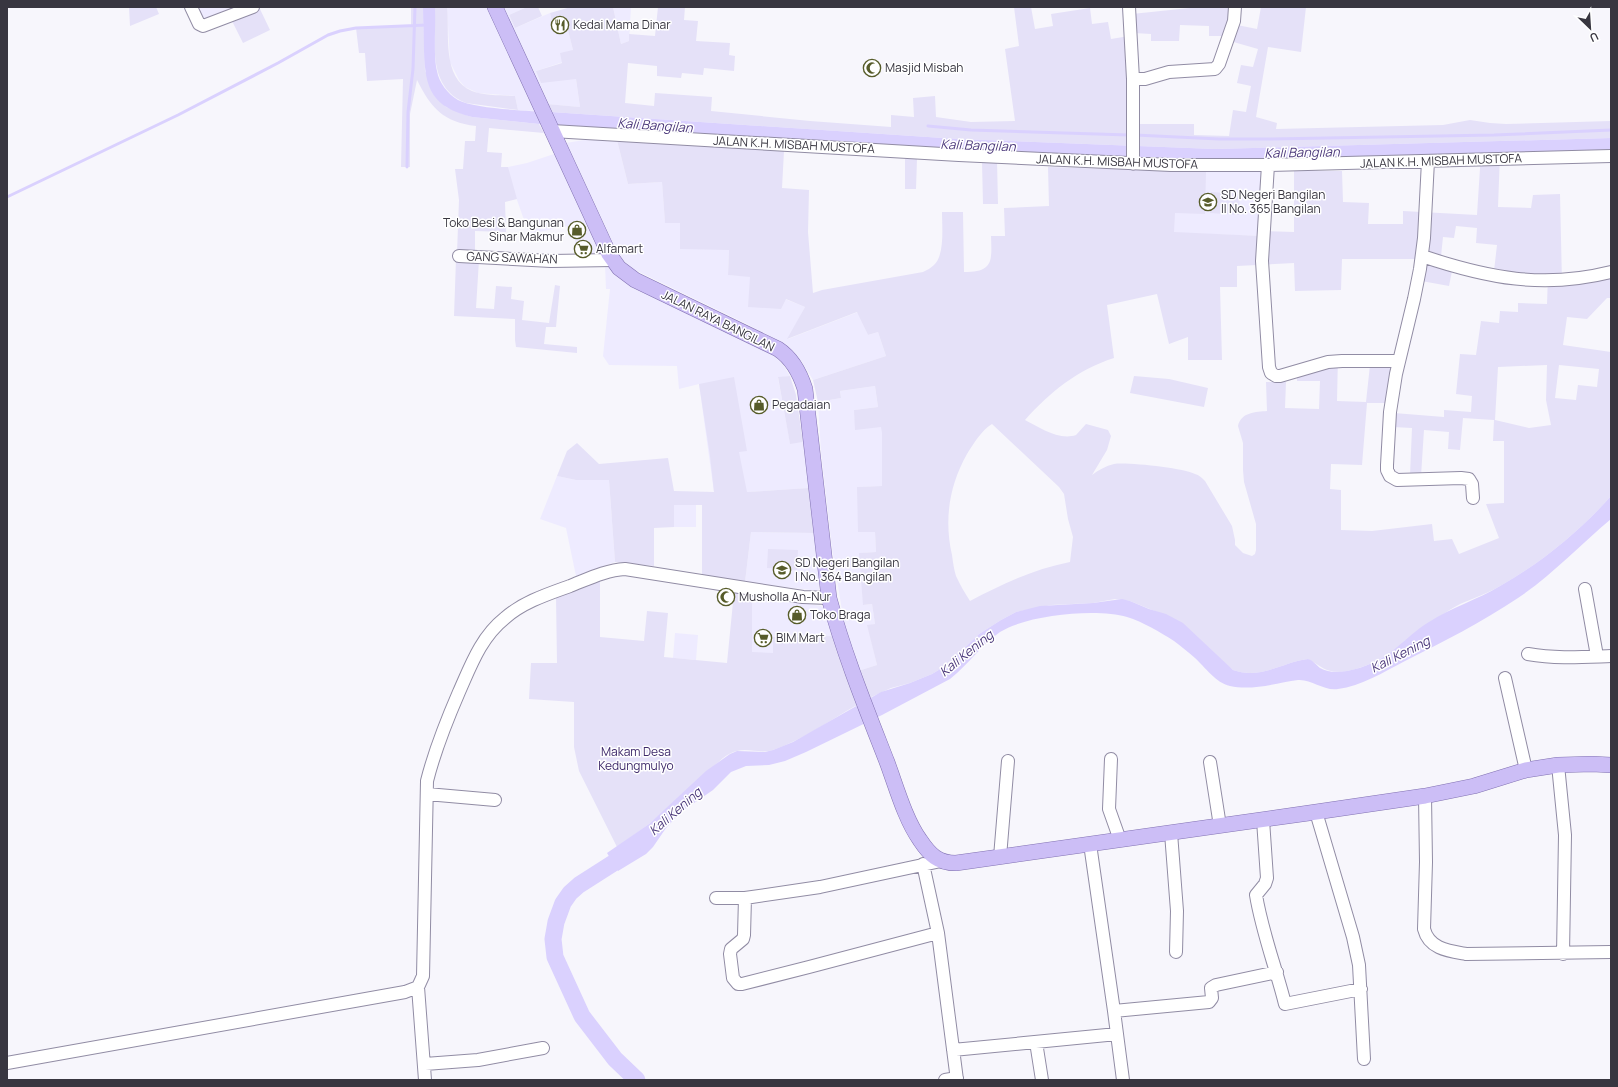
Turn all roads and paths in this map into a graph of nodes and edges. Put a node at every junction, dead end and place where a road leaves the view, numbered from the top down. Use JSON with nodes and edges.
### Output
{"nodes":[{"id":1,"x":191,"y":7,"type":"edge"},
{"id":2,"x":253,"y":7,"type":"edge"},
{"id":3,"x":495,"y":7,"type":"edge"},
{"id":4,"x":1129,"y":7,"type":"edge"},
{"id":5,"x":1235,"y":7,"type":"edge"},
{"id":6,"x":1133,"y":79,"type":"junction"},
{"id":7,"x":551,"y":129,"type":"junction"},
{"id":8,"x":1611,"y":156,"type":"edge"},
{"id":9,"x":1428,"y":161,"type":"junction"},
{"id":10,"x":1133,"y":162,"type":"junction"},
{"id":11,"x":1268,"y":165,"type":"junction"},
{"id":12,"x":459,"y":256,"type":"dead end"},
{"id":13,"x":1422,"y":256,"type":"junction"},
{"id":14,"x":613,"y":260,"type":"junction"},
{"id":15,"x":1611,"y":272,"type":"edge"},
{"id":16,"x":1399,"y":361,"type":"junction"},
{"id":17,"x":1473,"y":498,"type":"dead end"},
{"id":18,"x":1585,"y":590,"type":"dead end"},
{"id":19,"x":829,"y":598,"type":"junction"},
{"id":20,"x":1528,"y":654,"type":"dead end"},
{"id":21,"x":1597,"y":656,"type":"junction"},
{"id":22,"x":1611,"y":656,"type":"edge"},
{"id":23,"x":1505,"y":678,"type":"dead end"},
{"id":24,"x":1111,"y":759,"type":"dead end"},
{"id":25,"x":1008,"y":761,"type":"dead end"},
{"id":26,"x":1210,"y":762,"type":"dead end"},
{"id":27,"x":1558,"y":765,"type":"junction"},
{"id":28,"x":1611,"y":765,"type":"edge"},
{"id":29,"x":1526,"y":770,"type":"junction"},
{"id":30,"x":427,"y":794,"type":"junction"},
{"id":31,"x":1425,"y":796,"type":"junction"},
{"id":32,"x":495,"y":800,"type":"dead end"},
{"id":33,"x":1316,"y":812,"type":"junction"},
{"id":34,"x":1262,"y":820,"type":"junction"},
{"id":35,"x":1220,"y":826,"type":"junction"},
{"id":36,"x":1171,"y":833,"type":"junction"},
{"id":37,"x":1120,"y":840,"type":"junction"},
{"id":38,"x":1090,"y":844,"type":"junction"},
{"id":39,"x":1000,"y":857,"type":"junction"},
{"id":40,"x":941,"y":861,"type":"junction"},
{"id":41,"x":923,"y":864,"type":"junction"},
{"id":42,"x":716,"y":898,"type":"dead end"},
{"id":43,"x":745,"y":898,"type":"junction"},
{"id":44,"x":938,"y":933,"type":"junction"},
{"id":45,"x":1176,"y":952,"type":"dead end"},
{"id":46,"x":1611,"y":952,"type":"edge"},
{"id":47,"x":1563,"y":954,"type":"junction"},
{"id":48,"x":1277,"y":972,"type":"junction"},
{"id":49,"x":418,"y":987,"type":"junction"},
{"id":50,"x":1361,"y":989,"type":"junction"},
{"id":51,"x":1114,"y":1011,"type":"junction"},
{"id":52,"x":1117,"y":1034,"type":"junction"},
{"id":53,"x":1036,"y":1042,"type":"junction"},
{"id":54,"x":543,"y":1048,"type":"dead end"},
{"id":55,"x":953,"y":1050,"type":"junction"},
{"id":56,"x":1364,"y":1059,"type":"dead end"},
{"id":57,"x":7,"y":1063,"type":"edge"},
{"id":58,"x":425,"y":1064,"type":"junction"},
{"id":59,"x":957,"y":1079,"type":"edge"},
{"id":60,"x":425,"y":1080,"type":"edge"},
{"id":61,"x":944,"y":1080,"type":"edge"},
{"id":62,"x":1042,"y":1080,"type":"edge"},
{"id":63,"x":1123,"y":1080,"type":"edge"}],
"edges":[{"from":1,"to":2,"type":"street"},
{"from":3,"to":7,"type":"main road","name":"JALAN RAYA BANGILAN"},
{"from":4,"to":6,"type":"street"},
{"from":5,"to":6,"type":"street"},
{"from":6,"to":10,"type":"street"},
{"from":7,"to":10,"type":"street","name":"JALAN K.H. MISBAH MUSTOFA"},
{"from":7,"to":14,"type":"main road","name":"JALAN RAYA BANGILAN"},
{"from":8,"to":9,"type":"street","name":"JALAN K.H. MISBAH MUSTOFA"},
{"from":9,"to":11,"type":"street","name":"JALAN K.H. MISBAH MUSTOFA"},
{"from":9,"to":13,"type":"street"},
{"from":10,"to":11,"type":"street","name":"JALAN K.H. MISBAH MUSTOFA"},
{"from":11,"to":16,"type":"street"},
{"from":12,"to":14,"type":"street","name":"GANG SAWAHAN"},
{"from":13,"to":15,"type":"street"},
{"from":13,"to":16,"type":"street"},
{"from":14,"to":19,"type":"main road","name":"JALAN RAYA BANGILAN"},
{"from":16,"to":17,"type":"street"},
{"from":18,"to":21,"type":"street"},
{"from":19,"to":30,"type":"street"},
{"from":19,"to":40,"type":"main road","name":"JALAN RAYA BANGILAN"},
{"from":20,"to":21,"type":"street"},
{"from":21,"to":22,"type":"street"},
{"from":23,"to":29,"type":"street"},
{"from":24,"to":37,"type":"street"},
{"from":25,"to":39,"type":"street"},
{"from":26,"to":35,"type":"street"},
{"from":27,"to":28,"type":"main road"},
{"from":27,"to":29,"type":"main road"},
{"from":27,"to":47,"type":"street"},
{"from":29,"to":31,"type":"main road"},
{"from":30,"to":32,"type":"street"},
{"from":30,"to":49,"type":"street"},
{"from":31,"to":33,"type":"main road"},
{"from":31,"to":47,"type":"street"},
{"from":33,"to":34,"type":"main road"},
{"from":33,"to":50,"type":"street"},
{"from":34,"to":35,"type":"main road"},
{"from":34,"to":48,"type":"street"},
{"from":35,"to":36,"type":"main road"},
{"from":36,"to":37,"type":"main road"},
{"from":36,"to":45,"type":"street"},
{"from":37,"to":38,"type":"main road"},
{"from":38,"to":39,"type":"main road"},
{"from":38,"to":51,"type":"street"},
{"from":39,"to":40,"type":"main road"},
{"from":40,"to":41,"type":"street"},
{"from":41,"to":43,"type":"street"},
{"from":41,"to":44,"type":"street"},
{"from":42,"to":43,"type":"street"},
{"from":43,"to":44,"type":"street"},
{"from":44,"to":55,"type":"street"},
{"from":46,"to":47,"type":"street"},
{"from":48,"to":50,"type":"street"},
{"from":48,"to":51,"type":"street"},
{"from":49,"to":57,"type":"street"},
{"from":49,"to":58,"type":"street"},
{"from":50,"to":56,"type":"street"},
{"from":51,"to":52,"type":"street"},
{"from":52,"to":53,"type":"street"},
{"from":52,"to":63,"type":"street"},
{"from":53,"to":55,"type":"street"},
{"from":53,"to":62,"type":"street"},
{"from":54,"to":58,"type":"street"},
{"from":55,"to":59,"type":"street"},
{"from":58,"to":60,"type":"street"},
{"from":59,"to":61,"type":"street"}]}
